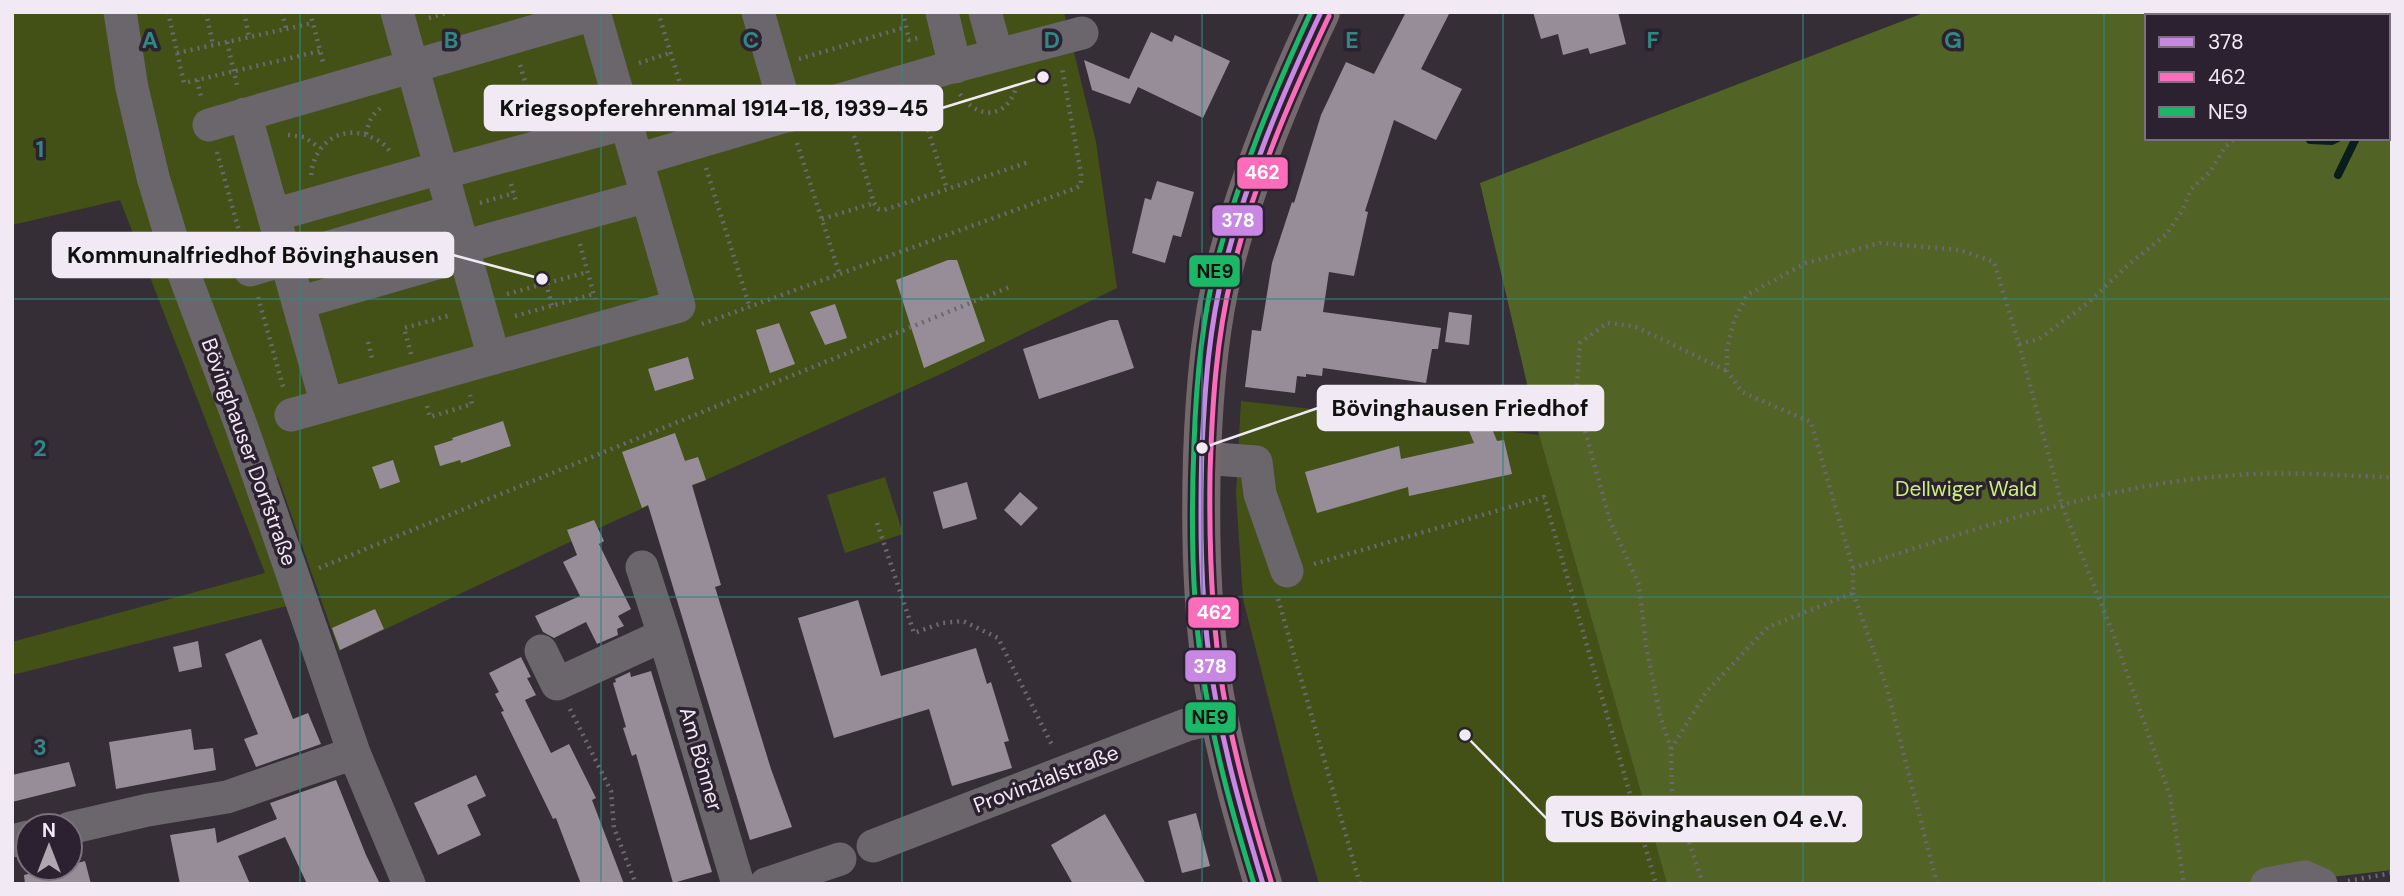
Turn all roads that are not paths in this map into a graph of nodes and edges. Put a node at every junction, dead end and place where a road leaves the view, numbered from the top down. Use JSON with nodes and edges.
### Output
{"nodes":[{"id":1,"x":120,"y":12,"type":"edge"},
{"id":2,"x":397,"y":12,"type":"edge"},
{"id":3,"x":758,"y":12,"type":"edge"},
{"id":4,"x":985,"y":12,"type":"edge"},
{"id":5,"x":1321,"y":12,"type":"edge"},
{"id":6,"x":594,"y":13,"type":"edge"},
{"id":7,"x":946,"y":13,"type":"edge"},
{"id":8,"x":1069,"y":36,"type":"road end"},
{"id":9,"x":1006,"y":53,"type":"junction"},
{"id":10,"x":951,"y":68,"type":"junction"},
{"id":11,"x":415,"y":80,"type":"junction"},
{"id":12,"x":788,"y":116,"type":"junction"},
{"id":13,"x":626,"y":122,"type":"junction"},
{"id":14,"x":209,"y":125,"type":"dead end"},
{"id":15,"x":249,"y":129,"type":"junction"},
{"id":16,"x":637,"y":160,"type":"junction"},
{"id":17,"x":441,"y":170,"type":"junction"},
{"id":18,"x":647,"y":196,"type":"junction"},
{"id":19,"x":453,"y":211,"type":"junction"},
{"id":20,"x":274,"y":215,"type":"junction"},
{"id":21,"x":464,"y":251,"type":"junction"},
{"id":22,"x":286,"y":260,"type":"junction"},
{"id":23,"x":250,"y":270,"type":"dead end"},
{"id":24,"x":298,"y":303,"type":"junction"},
{"id":25,"x":494,"y":358,"type":"junction"},
{"id":26,"x":327,"y":405,"type":"junction"},
{"id":27,"x":291,"y":415,"type":"dead end"},
{"id":28,"x":1202,"y":458,"type":"junction"},
{"id":29,"x":642,"y":567,"type":"dead end"},
{"id":30,"x":1287,"y":572,"type":"road end"},
{"id":31,"x":664,"y":635,"type":"junction"},
{"id":32,"x":541,"y":651,"type":"dead end"},
{"id":33,"x":1220,"y":717,"type":"junction"},
{"id":34,"x":354,"y":752,"type":"junction"},
{"id":35,"x":84,"y":825,"type":"edge"},
{"id":36,"x":873,"y":846,"type":"dead end"},
{"id":37,"x":840,"y":859,"type":"dead end"},
{"id":38,"x":2332,"y":883,"type":"edge"},
{"id":39,"x":409,"y":884,"type":"edge"},
{"id":40,"x":737,"y":884,"type":"edge"},
{"id":41,"x":766,"y":884,"type":"edge"},
{"id":42,"x":1263,"y":884,"type":"edge"},
{"id":43,"x":2267,"y":884,"type":"edge"}],
"edges":[{"from":1,"to":34,"type":"street","name":"Bövinghauser Dorfstraße"},
{"from":2,"to":11,"type":"street"},
{"from":3,"to":12,"type":"street"},
{"from":4,"to":9,"type":"street"},
{"from":5,"to":28,"type":"main road"},
{"from":6,"to":11,"type":"street"},
{"from":6,"to":13,"type":"street"},
{"from":7,"to":10,"type":"street"},
{"from":8,"to":9,"type":"street"},
{"from":9,"to":10,"type":"street"},
{"from":10,"to":12,"type":"street"},
{"from":11,"to":15,"type":"street"},
{"from":11,"to":17,"type":"street"},
{"from":12,"to":16,"type":"street"},
{"from":13,"to":16,"type":"street"},
{"from":13,"to":17,"type":"street"},
{"from":14,"to":15,"type":"street"},
{"from":15,"to":20,"type":"street"},
{"from":16,"to":18,"type":"street"},
{"from":17,"to":19,"type":"street"},
{"from":17,"to":20,"type":"street"},
{"from":18,"to":21,"type":"street"},
{"from":18,"to":25,"type":"street"},
{"from":19,"to":21,"type":"street"},
{"from":19,"to":22,"type":"street"},
{"from":20,"to":22,"type":"street"},
{"from":21,"to":24,"type":"street"},
{"from":21,"to":25,"type":"street"},
{"from":22,"to":23,"type":"street"},
{"from":22,"to":24,"type":"street"},
{"from":24,"to":26,"type":"street"},
{"from":25,"to":26,"type":"street"},
{"from":26,"to":27,"type":"street"},
{"from":28,"to":30,"type":"street"},
{"from":28,"to":33,"type":"main road"},
{"from":29,"to":31,"type":"street","name":"Am Bönner"},
{"from":31,"to":32,"type":"street"},
{"from":31,"to":40,"type":"street","name":"Am Bönner"},
{"from":33,"to":36,"type":"street","name":"Provinzialstraße"},
{"from":33,"to":42,"type":"main road"},
{"from":34,"to":35,"type":"street"},
{"from":34,"to":39,"type":"street","name":"Bövinghauser Dorfstraße"},
{"from":37,"to":41,"type":"street"},
{"from":38,"to":43,"type":"street"}]}
